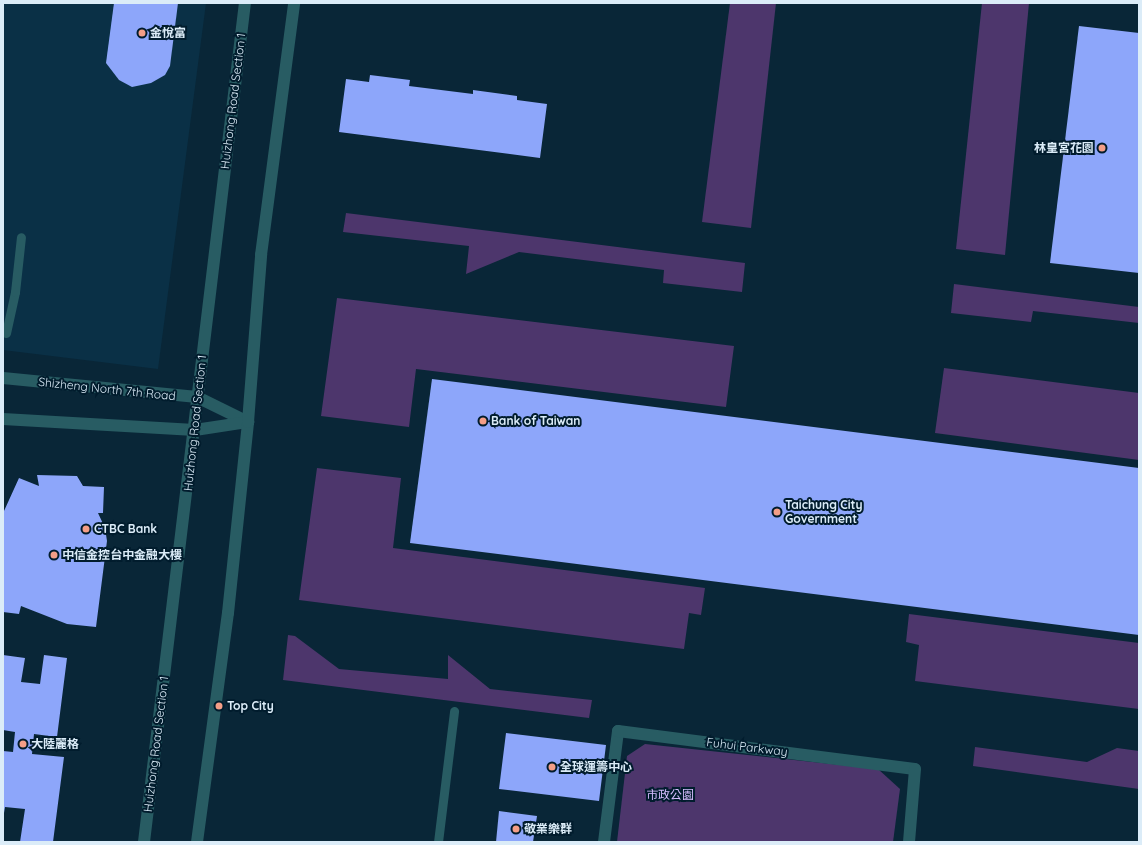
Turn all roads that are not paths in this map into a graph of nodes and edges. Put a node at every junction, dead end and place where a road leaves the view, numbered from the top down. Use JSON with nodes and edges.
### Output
{"nodes":[{"id":1,"x":245,"y":3,"type":"edge"},
{"id":2,"x":294,"y":3,"type":"edge"},
{"id":3,"x":21,"y":237,"type":"dead end"},
{"id":4,"x":6,"y":333,"type":"dead end"},
{"id":5,"x":3,"y":378,"type":"edge"},
{"id":6,"x":197,"y":397,"type":"junction"},
{"id":7,"x":3,"y":419,"type":"edge"},
{"id":8,"x":248,"y":422,"type":"junction"},
{"id":9,"x":195,"y":430,"type":"junction"},
{"id":10,"x":454,"y":711,"type":"dead end"},
{"id":11,"x":144,"y":842,"type":"edge"},
{"id":12,"x":196,"y":842,"type":"edge"},
{"id":13,"x":438,"y":842,"type":"edge"},
{"id":14,"x":604,"y":842,"type":"edge"},
{"id":15,"x":909,"y":842,"type":"edge"}],
"edges":[{"from":1,"to":6,"type":"street","name":"Huizhong Road Section 1"},
{"from":2,"to":8,"type":"street"},
{"from":3,"to":4,"type":"lane"},
{"from":5,"to":6,"type":"street","name":"Shizheng North 7th Road"},
{"from":6,"to":8,"type":"street","name":"Shizheng North 7th Road"},
{"from":6,"to":9,"type":"street","name":"Huizhong Road Section 1"},
{"from":7,"to":9,"type":"street"},
{"from":8,"to":9,"type":"street"},
{"from":8,"to":12,"type":"street"},
{"from":9,"to":11,"type":"street","name":"Huizhong Road Section 1"},
{"from":10,"to":13,"type":"lane"},
{"from":14,"to":15,"type":"street","name":"Fuhui Parkway"}]}
